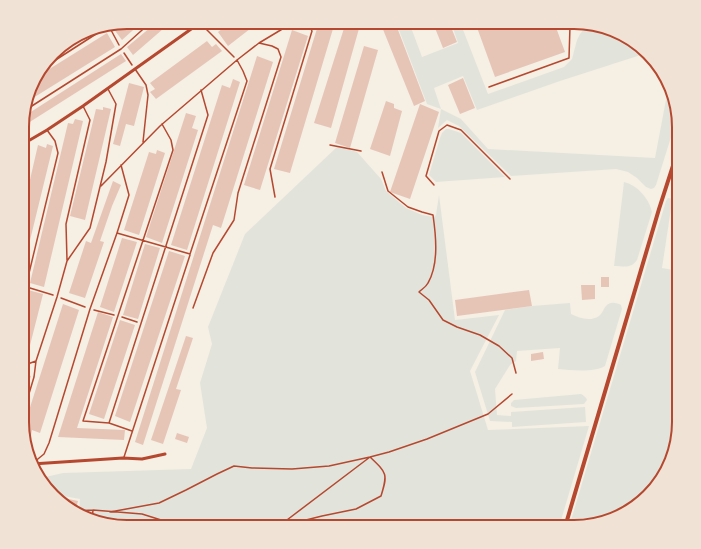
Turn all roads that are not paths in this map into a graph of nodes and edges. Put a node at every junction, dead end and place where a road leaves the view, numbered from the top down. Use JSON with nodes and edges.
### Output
{"nodes":[{"id":1,"x":143,"y":29,"type":"edge"},
{"id":2,"x":191,"y":29,"type":"edge"},
{"id":3,"x":282,"y":29,"type":"edge"},
{"id":4,"x":311,"y":29,"type":"edge"},
{"id":5,"x":570,"y":29,"type":"edge"},
{"id":6,"x":96,"y":34,"type":"edge"},
{"id":7,"x":259,"y":43,"type":"junction"},
{"id":8,"x":57,"y":59,"type":"edge"},
{"id":9,"x":236,"y":60,"type":"junction"},
{"id":10,"x":135,"y":69,"type":"junction"},
{"id":11,"x":489,"y":87,"type":"dead end"},
{"id":12,"x":108,"y":89,"type":"junction"},
{"id":13,"x":201,"y":90,"type":"junction"},
{"id":14,"x":31,"y":106,"type":"edge"},
{"id":15,"x":83,"y":106,"type":"junction"},
{"id":16,"x":162,"y":124,"type":"junction"},
{"id":17,"x":47,"y":130,"type":"junction"},
{"id":18,"x":29,"y":140,"type":"edge"},
{"id":19,"x":143,"y":142,"type":"junction"},
{"id":20,"x":121,"y":165,"type":"junction"},
{"id":21,"x":672,"y":169,"type":"edge"},
{"id":22,"x":510,"y":179,"type":"dead end"},
{"id":23,"x":434,"y":185,"type":"dead end"},
{"id":24,"x":100,"y":186,"type":"junction"},
{"id":25,"x":275,"y":197,"type":"dead end"},
{"id":26,"x":117,"y":233,"type":"junction"},
{"id":27,"x":142,"y":240,"type":"junction"},
{"id":28,"x":166,"y":248,"type":"junction"},
{"id":29,"x":190,"y":254,"type":"junction"},
{"id":30,"x":67,"y":261,"type":"junction"},
{"id":31,"x":29,"y":270,"type":"edge"},
{"id":32,"x":193,"y":308,"type":"dead end"},
{"id":33,"x":36,"y":361,"type":"junction"},
{"id":34,"x":29,"y":364,"type":"edge"},
{"id":35,"x":29,"y":394,"type":"edge"},
{"id":36,"x":109,"y":423,"type":"junction"},
{"id":37,"x":132,"y":431,"type":"junction"},
{"id":38,"x":165,"y":454,"type":"dead end"},
{"id":39,"x":123,"y":458,"type":"junction"},
{"id":40,"x":37,"y":460,"type":"edge"},
{"id":41,"x":38,"y":464,"type":"edge"},
{"id":42,"x":567,"y":520,"type":"edge"}],
"edges":[{"from":1,"to":14,"type":"lane"},
{"from":2,"to":10,"type":"street"},
{"from":3,"to":7,"type":"lane"},
{"from":4,"to":25,"type":"lane"},
{"from":5,"to":11,"type":"lane"},
{"from":6,"to":8,"type":"lane"},
{"from":7,"to":9,"type":"lane"},
{"from":7,"to":32,"type":"lane"},
{"from":9,"to":13,"type":"lane"},
{"from":9,"to":29,"type":"lane"},
{"from":10,"to":12,"type":"street"},
{"from":10,"to":19,"type":"lane"},
{"from":12,"to":15,"type":"street"},
{"from":12,"to":24,"type":"lane"},
{"from":13,"to":16,"type":"lane"},
{"from":13,"to":28,"type":"lane"},
{"from":15,"to":17,"type":"street"},
{"from":15,"to":30,"type":"lane"},
{"from":16,"to":19,"type":"lane"},
{"from":16,"to":27,"type":"lane"},
{"from":17,"to":18,"type":"street"},
{"from":17,"to":31,"type":"lane"},
{"from":19,"to":20,"type":"lane"},
{"from":20,"to":24,"type":"lane"},
{"from":20,"to":26,"type":"lane"},
{"from":21,"to":42,"type":"street"},
{"from":22,"to":23,"type":"lane"},
{"from":24,"to":30,"type":"lane"},
{"from":26,"to":27,"type":"lane"},
{"from":26,"to":40,"type":"lane"},
{"from":27,"to":28,"type":"lane"},
{"from":27,"to":36,"type":"lane"},
{"from":28,"to":29,"type":"lane"},
{"from":28,"to":36,"type":"lane"},
{"from":29,"to":37,"type":"lane"},
{"from":30,"to":33,"type":"lane"},
{"from":33,"to":34,"type":"lane"},
{"from":33,"to":35,"type":"lane"},
{"from":36,"to":37,"type":"lane"},
{"from":37,"to":39,"type":"lane"},
{"from":38,"to":39,"type":"street"},
{"from":39,"to":41,"type":"street"}]}
